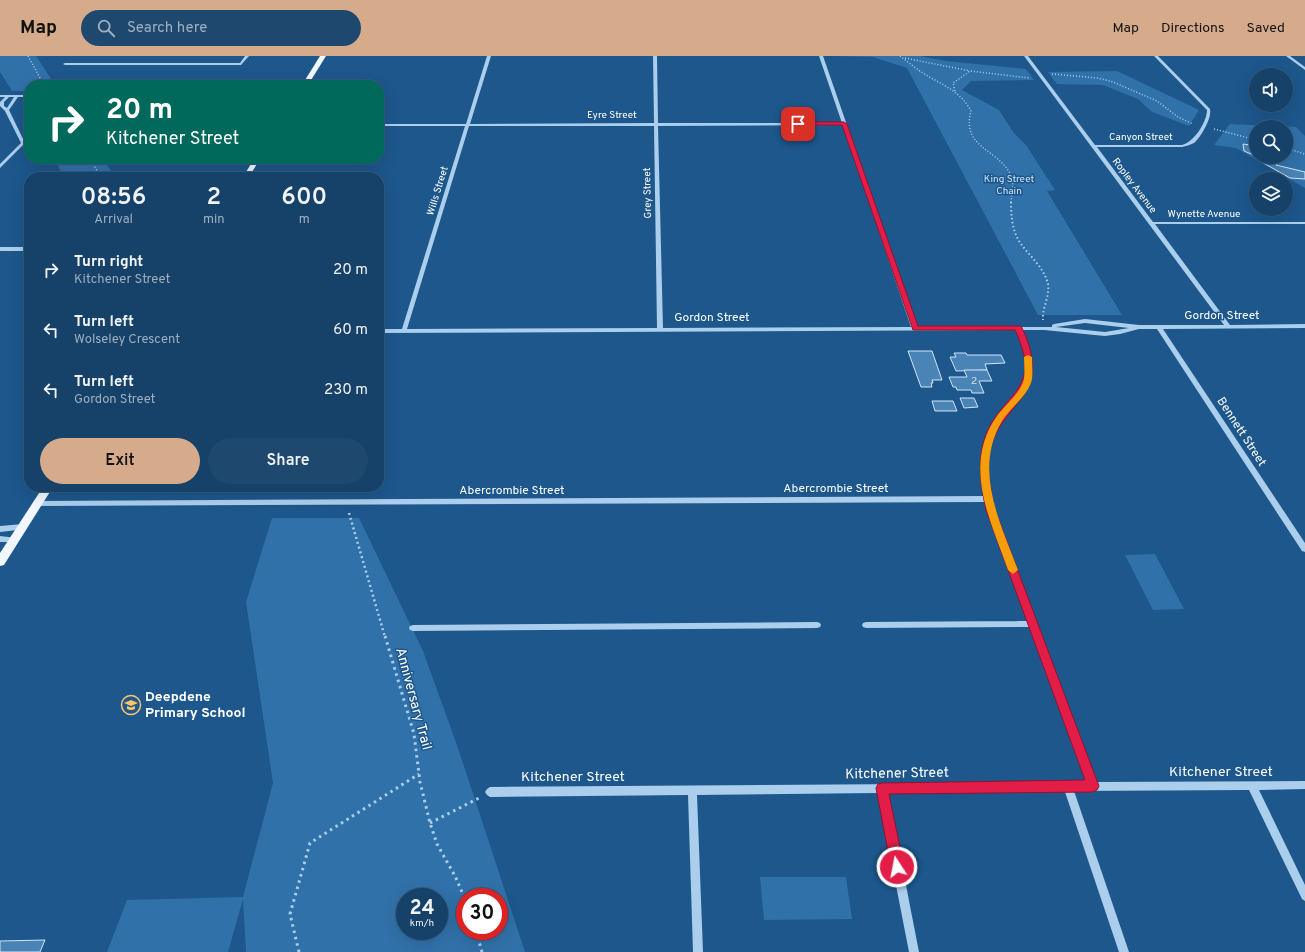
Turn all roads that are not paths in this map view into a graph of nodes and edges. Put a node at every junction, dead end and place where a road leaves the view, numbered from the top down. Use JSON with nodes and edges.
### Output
{"nodes":[{"id":1,"x":247,"y":56,"type":"edge"},
{"id":2,"x":323,"y":56,"type":"edge"},
{"id":3,"x":489,"y":56,"type":"edge"},
{"id":4,"x":655,"y":56,"type":"edge"},
{"id":5,"x":821,"y":56,"type":"edge"},
{"id":6,"x":1026,"y":56,"type":"edge"},
{"id":7,"x":1156,"y":56,"type":"edge"},
{"id":8,"x":1288,"y":56,"type":"edge"},
{"id":9,"x":65,"y":64,"type":"dead end"},
{"id":10,"x":1305,"y":70,"type":"edge"},
{"id":11,"x":308,"y":80,"type":"edge"},
{"id":12,"x":24,"y":97,"type":"edge"},
{"id":13,"x":3,"y":98,"type":"edge"},
{"id":14,"x":16,"y":98,"type":"junction"},
{"id":15,"x":24,"y":99,"type":"edge"},
{"id":16,"x":7,"y":110,"type":"junction"},
{"id":17,"x":468,"y":124,"type":"junction"},
{"id":18,"x":656,"y":124,"type":"junction"},
{"id":19,"x":844,"y":124,"type":"junction"},
{"id":20,"x":384,"y":125,"type":"edge"},
{"id":21,"x":1093,"y":146,"type":"junction"},
{"id":22,"x":0,"y":167,"type":"edge"},
{"id":23,"x":1151,"y":223,"type":"junction"},
{"id":24,"x":1305,"y":223,"type":"edge"},
{"id":25,"x":24,"y":248,"type":"edge"},
{"id":26,"x":0,"y":249,"type":"edge"},
{"id":27,"x":1305,"y":326,"type":"edge"},
{"id":28,"x":1139,"y":327,"type":"junction"},
{"id":29,"x":1158,"y":327,"type":"junction"},
{"id":30,"x":1229,"y":327,"type":"junction"},
{"id":31,"x":1018,"y":328,"type":"junction"},
{"id":32,"x":1044,"y":328,"type":"junction"},
{"id":33,"x":915,"y":329,"type":"junction"},
{"id":34,"x":660,"y":330,"type":"junction"},
{"id":35,"x":384,"y":331,"type":"edge"},
{"id":36,"x":404,"y":331,"type":"junction"},
{"id":37,"x":45,"y":492,"type":"edge"},
{"id":38,"x":987,"y":499,"type":"junction"},
{"id":39,"x":37,"y":504,"type":"junction"},
{"id":40,"x":23,"y":527,"type":"junction"},
{"id":41,"x":0,"y":529,"type":"edge"},
{"id":42,"x":0,"y":539,"type":"edge"},
{"id":43,"x":14,"y":540,"type":"junction"},
{"id":44,"x":1305,"y":549,"type":"edge"},
{"id":45,"x":0,"y":562,"type":"edge"},
{"id":46,"x":1034,"y":624,"type":"junction"},
{"id":47,"x":816,"y":625,"type":"dead end"},
{"id":48,"x":866,"y":625,"type":"dead end"},
{"id":49,"x":413,"y":628,"type":"dead end"},
{"id":50,"x":1305,"y":785,"type":"edge"},
{"id":51,"x":1068,"y":786,"type":"junction"},
{"id":52,"x":1093,"y":786,"type":"junction"},
{"id":53,"x":1252,"y":786,"type":"junction"},
{"id":54,"x":882,"y":788,"type":"junction"},
{"id":55,"x":692,"y":790,"type":"junction"},
{"id":56,"x":490,"y":792,"type":"road end"},
{"id":57,"x":1305,"y":896,"type":"edge"},
{"id":58,"x":698,"y":952,"type":"edge"},
{"id":59,"x":914,"y":952,"type":"edge"},
{"id":60,"x":1124,"y":952,"type":"edge"}],
"edges":[{"from":1,"to":9,"type":"street"},
{"from":2,"to":11,"type":"main road"},
{"from":3,"to":17,"type":"street","name":"Wills Street"},
{"from":4,"to":18,"type":"street","name":"Grey Street"},
{"from":5,"to":19,"type":"street"},
{"from":6,"to":21,"type":"street","name":"Ropley Avenue"},
{"from":7,"to":21,"type":"street","name":"Canyon Street"},
{"from":8,"to":10,"type":"street"},
{"from":12,"to":14,"type":"street"},
{"from":13,"to":14,"type":"street"},
{"from":13,"to":16,"type":"street"},
{"from":14,"to":15,"type":"street"},
{"from":14,"to":16,"type":"street"},
{"from":16,"to":22,"type":"street"},
{"from":17,"to":18,"type":"street","name":"Eyre Street"},
{"from":17,"to":20,"type":"street","name":"Eyre Street"},
{"from":17,"to":36,"type":"street","name":"Wills Street"},
{"from":18,"to":19,"type":"street","name":"Eyre Street"},
{"from":18,"to":34,"type":"street","name":"Grey Street"},
{"from":19,"to":33,"type":"street"},
{"from":21,"to":23,"type":"street","name":"Ropley Avenue"},
{"from":23,"to":24,"type":"street","name":"Wynette Avenue"},
{"from":23,"to":30,"type":"street","name":"Ropley Avenue"},
{"from":25,"to":26,"type":"street"},
{"from":27,"to":30,"type":"street","name":"Gordon Street"},
{"from":28,"to":29,"type":"street","name":"Gordon Street"},
{"from":28,"to":32,"type":"street","name":"Gordon Street"},
{"from":28,"to":32,"type":"street","name":"Gordon Street"},
{"from":29,"to":30,"type":"street","name":"Gordon Street"},
{"from":29,"to":44,"type":"street","name":"Bennett Street"},
{"from":31,"to":32,"type":"street","name":"Gordon Street"},
{"from":31,"to":33,"type":"street","name":"Gordon Street"},
{"from":31,"to":38,"type":"street"},
{"from":33,"to":34,"type":"street","name":"Gordon Street"},
{"from":34,"to":36,"type":"street","name":"Gordon Street"},
{"from":35,"to":36,"type":"street","name":"Gordon Street"},
{"from":37,"to":39,"type":"main road"},
{"from":38,"to":39,"type":"street","name":"Abercrombie Street"},
{"from":38,"to":46,"type":"street"},
{"from":39,"to":40,"type":"main road"},
{"from":40,"to":41,"type":"street"},
{"from":40,"to":43,"type":"main road"},
{"from":42,"to":43,"type":"street"},
{"from":43,"to":45,"type":"main road"},
{"from":46,"to":48,"type":"street"},
{"from":46,"to":52,"type":"street"},
{"from":47,"to":49,"type":"street"},
{"from":50,"to":53,"type":"street","name":"Kitchener Street"},
{"from":51,"to":52,"type":"street","name":"Kitchener Street"},
{"from":51,"to":54,"type":"street","name":"Kitchener Street"},
{"from":51,"to":60,"type":"street"},
{"from":52,"to":53,"type":"street","name":"Kitchener Street"},
{"from":53,"to":57,"type":"street"},
{"from":54,"to":55,"type":"street","name":"Kitchener Street"},
{"from":54,"to":59,"type":"street"},
{"from":55,"to":56,"type":"street","name":"Kitchener Street"},
{"from":55,"to":58,"type":"street"}]}
